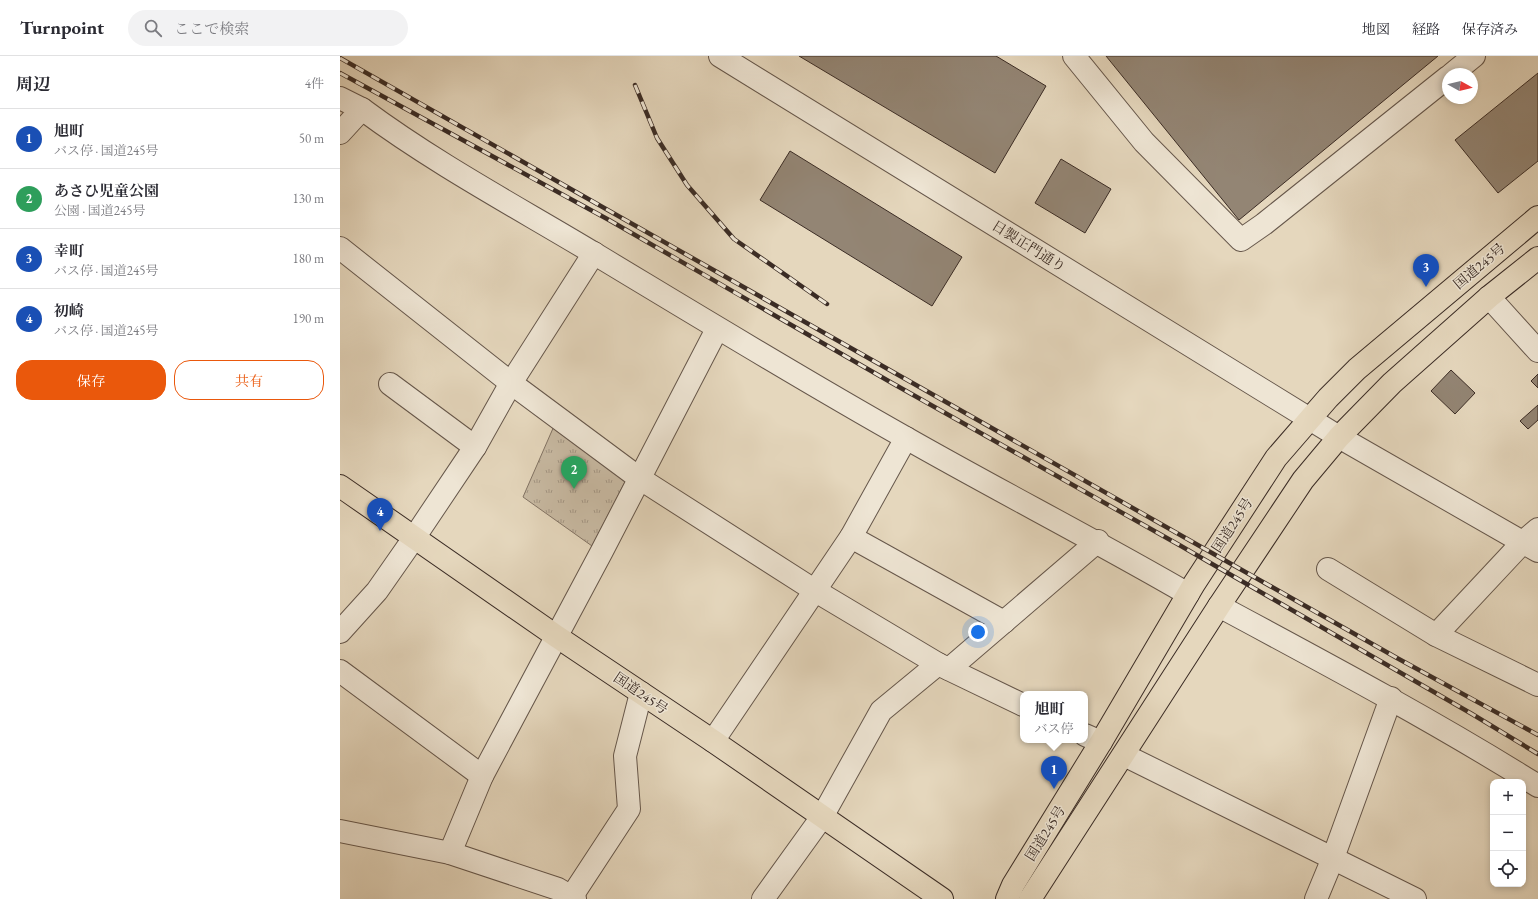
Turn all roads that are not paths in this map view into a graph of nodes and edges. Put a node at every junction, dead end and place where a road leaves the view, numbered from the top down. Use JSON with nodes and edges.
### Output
{"nodes":[{"id":1,"x":720,"y":56,"type":"edge"},
{"id":2,"x":1074,"y":56,"type":"edge"},
{"id":3,"x":1474,"y":56,"type":"edge"},
{"id":4,"x":1459,"y":68,"type":"edge"},
{"id":5,"x":1442,"y":82,"type":"edge"},
{"id":6,"x":340,"y":98,"type":"edge"},
{"id":7,"x":362,"y":109,"type":"junction"},
{"id":8,"x":340,"y":133,"type":"edge"},
{"id":9,"x":1538,"y":217,"type":"edge"},
{"id":10,"x":340,"y":248,"type":"edge"},
{"id":11,"x":594,"y":253,"type":"junction"},
{"id":12,"x":1538,"y":258,"type":"edge"},
{"id":13,"x":1489,"y":297,"type":"junction"},
{"id":14,"x":717,"y":329,"type":"junction"},
{"id":15,"x":1538,"y":351,"type":"edge"},
{"id":16,"x":510,"y":383,"type":"junction"},
{"id":17,"x":390,"y":384,"type":"dead end"},
{"id":18,"x":1310,"y":419,"type":"junction"},
{"id":19,"x":1339,"y":437,"type":"junction"},
{"id":20,"x":906,"y":438,"type":"junction"},
{"id":21,"x":475,"y":446,"type":"junction"},
{"id":22,"x":639,"y":478,"type":"junction"},
{"id":23,"x":340,"y":486,"type":"edge"},
{"id":24,"x":851,"y":537,"type":"junction"},
{"id":25,"x":414,"y":538,"type":"junction"},
{"id":26,"x":1098,"y":541,"type":"junction"},
{"id":27,"x":1533,"y":541,"type":"edge"},
{"id":28,"x":1328,"y":569,"type":"dead end"},
{"id":29,"x":814,"y":590,"type":"junction"},
{"id":30,"x":1188,"y":594,"type":"junction"},
{"id":31,"x":1219,"y":606,"type":"junction"},
{"id":32,"x":1004,"y":622,"type":"junction"},
{"id":33,"x":340,"y":632,"type":"edge"},
{"id":34,"x":1436,"y":635,"type":"junction"},
{"id":35,"x":556,"y":636,"type":"junction"},
{"id":36,"x":944,"y":666,"type":"junction"},
{"id":37,"x":340,"y":671,"type":"edge"},
{"id":38,"x":1538,"y":685,"type":"edge"},
{"id":39,"x":641,"y":693,"type":"junction"},
{"id":40,"x":1391,"y":698,"type":"junction"},
{"id":41,"x":1020,"y":703,"type":"edge"},
{"id":42,"x":1093,"y":738,"type":"edge"},
{"id":43,"x":713,"y":741,"type":"junction"},
{"id":44,"x":1124,"y":755,"type":"junction"},
{"id":45,"x":482,"y":776,"type":"junction"},
{"id":46,"x":1538,"y":786,"type":"edge"},
{"id":47,"x":822,"y":817,"type":"junction"},
{"id":48,"x":340,"y":831,"type":"edge"},
{"id":49,"x":450,"y":853,"type":"junction"},
{"id":50,"x":1333,"y":858,"type":"junction"},
{"id":51,"x":572,"y":898,"type":"edge"},
{"id":52,"x":763,"y":899,"type":"edge"},
{"id":53,"x":942,"y":899,"type":"edge"},
{"id":54,"x":1006,"y":899,"type":"edge"},
{"id":55,"x":1030,"y":899,"type":"edge"},
{"id":56,"x":1316,"y":899,"type":"edge"},
{"id":57,"x":1415,"y":899,"type":"edge"}],
"edges":[{"from":1,"to":18,"type":"street","name":"日製正門通り"},
{"from":2,"to":5,"type":"street"},
{"from":3,"to":4,"type":"street"},
{"from":6,"to":7,"type":"street"},
{"from":7,"to":8,"type":"street"},
{"from":7,"to":11,"type":"street"},
{"from":9,"to":18,"type":"highway","name":"国道245号"},
{"from":10,"to":16,"type":"street"},
{"from":11,"to":14,"type":"street"},
{"from":11,"to":16,"type":"street"},
{"from":12,"to":13,"type":"highway","name":"国道245号"},
{"from":13,"to":15,"type":"street"},
{"from":13,"to":19,"type":"highway","name":"国道245号"},
{"from":14,"to":20,"type":"street"},
{"from":14,"to":22,"type":"street"},
{"from":16,"to":21,"type":"street"},
{"from":16,"to":22,"type":"street"},
{"from":17,"to":21,"type":"street"},
{"from":18,"to":19,"type":"street","name":"日製正門通り"},
{"from":18,"to":30,"type":"highway","name":"国道245号"},
{"from":19,"to":27,"type":"street","name":"日製正門通り"},
{"from":19,"to":31,"type":"highway","name":"国道245号"},
{"from":20,"to":24,"type":"street"},
{"from":20,"to":26,"type":"street"},
{"from":21,"to":25,"type":"street"},
{"from":22,"to":29,"type":"street"},
{"from":22,"to":35,"type":"street"},
{"from":23,"to":25,"type":"highway","name":"国道245号"},
{"from":24,"to":29,"type":"street"},
{"from":24,"to":32,"type":"street"},
{"from":25,"to":33,"type":"street"},
{"from":25,"to":35,"type":"highway","name":"国道245号"},
{"from":26,"to":30,"type":"street"},
{"from":26,"to":32,"type":"street"},
{"from":27,"to":34,"type":"street"},
{"from":28,"to":34,"type":"street"},
{"from":29,"to":36,"type":"street"},
{"from":29,"to":43,"type":"street"},
{"from":30,"to":42,"type":"highway","name":"国道245号"},
{"from":31,"to":40,"type":"street"},
{"from":31,"to":44,"type":"highway","name":"国道245号"},
{"from":32,"to":36,"type":"street"},
{"from":34,"to":38,"type":"street"},
{"from":35,"to":39,"type":"highway","name":"国道245号"},
{"from":35,"to":45,"type":"street"},
{"from":36,"to":41,"type":"street"},
{"from":36,"to":47,"type":"street"},
{"from":37,"to":45,"type":"street"},
{"from":39,"to":43,"type":"highway","name":"国道245号"},
{"from":39,"to":51,"type":"street"},
{"from":40,"to":46,"type":"street"},
{"from":40,"to":50,"type":"street"},
{"from":42,"to":54,"type":"highway","name":"国道245号"},
{"from":43,"to":47,"type":"highway","name":"国道245号"},
{"from":44,"to":50,"type":"street"},
{"from":44,"to":55,"type":"highway","name":"国道245号"},
{"from":45,"to":49,"type":"street"},
{"from":47,"to":52,"type":"street"},
{"from":47,"to":53,"type":"highway","name":"国道245号"},
{"from":48,"to":49,"type":"street"},
{"from":49,"to":51,"type":"street"},
{"from":50,"to":56,"type":"street"},
{"from":50,"to":57,"type":"street"}]}
